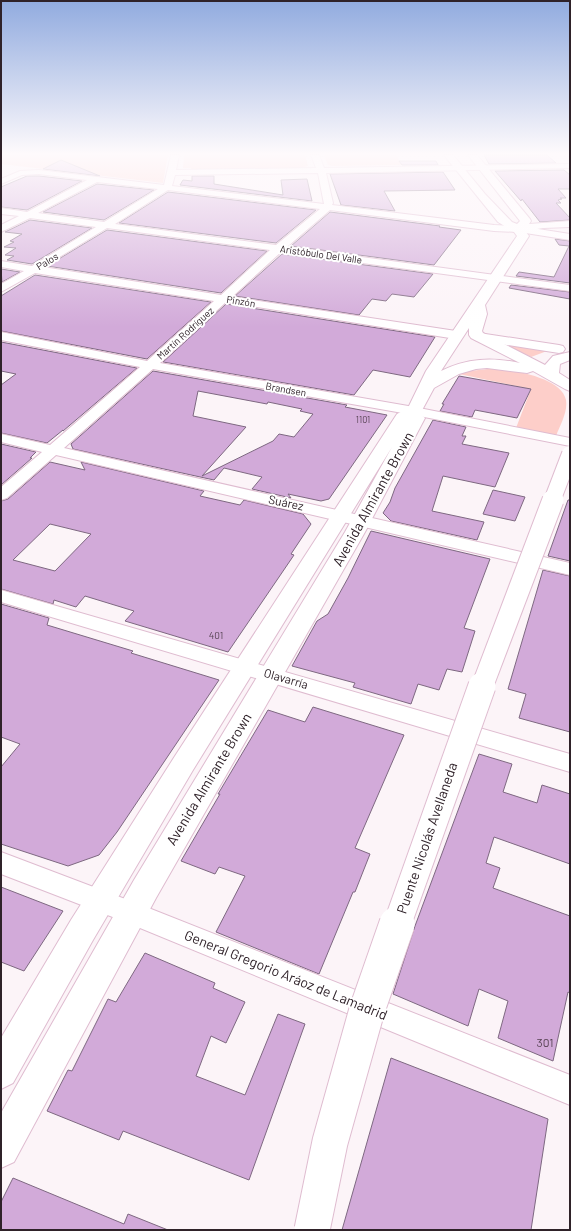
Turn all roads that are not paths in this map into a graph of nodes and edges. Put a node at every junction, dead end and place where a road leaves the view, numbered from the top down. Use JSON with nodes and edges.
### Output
{"nodes":[{"id":1,"x":14,"y":212,"type":"edge"},
{"id":2,"x":31,"y":212,"type":"edge"},
{"id":3,"x":128,"y":212,"type":"edge"},
{"id":4,"x":322,"y":212,"type":"edge"},
{"id":5,"x":364,"y":212,"type":"edge"},
{"id":6,"x":495,"y":212,"type":"edge"},
{"id":7,"x":519,"y":212,"type":"edge"},
{"id":8,"x":28,"y":214,"type":"junction"},
{"id":9,"x":570,"y":224,"type":"edge"},
{"id":10,"x":108,"y":225,"type":"junction"},
{"id":11,"x":1,"y":228,"type":"edge"},
{"id":12,"x":570,"y":228,"type":"edge"},
{"id":13,"x":519,"y":229,"type":"junction"},
{"id":14,"x":570,"y":237,"type":"edge"},
{"id":15,"x":279,"y":248,"type":"junction"},
{"id":16,"x":1,"y":264,"type":"edge"},
{"id":17,"x":33,"y":269,"type":"junction"},
{"id":18,"x":496,"y":278,"type":"junction"},
{"id":19,"x":1,"y":288,"type":"edge"},
{"id":20,"x":570,"y":288,"type":"edge"},
{"id":21,"x":223,"y":299,"type":"junction"},
{"id":22,"x":479,"y":305,"type":"junction"},
{"id":23,"x":456,"y":335,"type":"junction"},
{"id":24,"x":1,"y":336,"type":"edge"},
{"id":25,"x":479,"y":337,"type":"junction"},
{"id":26,"x":565,"y":352,"type":"edge"},
{"id":27,"x":150,"y":365,"type":"junction"},
{"id":28,"x":551,"y":375,"type":"junction"},
{"id":29,"x":428,"y":385,"type":"junction"},
{"id":30,"x":570,"y":386,"type":"edge"},
{"id":31,"x":414,"y":411,"type":"junction"},
{"id":32,"x":1,"y":438,"type":"edge"},
{"id":33,"x":570,"y":442,"type":"edge"},
{"id":34,"x":53,"y":450,"type":"junction"},
{"id":35,"x":570,"y":454,"type":"edge"},
{"id":36,"x":1,"y":495,"type":"edge"},
{"id":37,"x":340,"y":515,"type":"junction"},
{"id":38,"x":361,"y":520,"type":"junction"},
{"id":39,"x":570,"y":569,"type":"edge"},
{"id":40,"x":1,"y":596,"type":"edge"},
{"id":41,"x":258,"y":671,"type":"junction"},
{"id":42,"x":570,"y":763,"type":"edge"},
{"id":43,"x":1,"y":863,"type":"edge"},
{"id":44,"x":99,"y":902,"type":"junction"},
{"id":45,"x":132,"y":913,"type":"junction"},
{"id":46,"x":1,"y":1071,"type":"edge"},
{"id":47,"x":570,"y":1090,"type":"edge"},
{"id":48,"x":1,"y":1149,"type":"edge"},
{"id":49,"x":312,"y":1230,"type":"edge"}],
"edges":[{"from":1,"to":8,"type":"street","name":"Aristóbulo Del Valle"},
{"from":2,"to":8,"type":"street"},
{"from":3,"to":10,"type":"street","name":"Palos"},
{"from":4,"to":15,"type":"street","name":"Martín Rodríguez"},
{"from":5,"to":13,"type":"street"},
{"from":6,"to":13,"type":"main road"},
{"from":7,"to":13,"type":"main road","name":"Avenida Almirante Brown"},
{"from":8,"to":10,"type":"street","name":"Aristóbulo Del Valle"},
{"from":8,"to":11,"type":"street"},
{"from":9,"to":13,"type":"main road"},
{"from":10,"to":15,"type":"street","name":"Aristóbulo Del Valle"},
{"from":10,"to":17,"type":"street","name":"Palos"},
{"from":12,"to":13,"type":"main road"},
{"from":13,"to":14,"type":"street"},
{"from":13,"to":18,"type":"main road","name":"Avenida Almirante Brown"},
{"from":15,"to":18,"type":"street","name":"Aristóbulo Del Valle"},
{"from":15,"to":21,"type":"street","name":"Martín Rodríguez"},
{"from":16,"to":17,"type":"street","name":"Pinzón"},
{"from":17,"to":19,"type":"street","name":"Palos"},
{"from":17,"to":21,"type":"street","name":"Pinzón"},
{"from":18,"to":20,"type":"street","name":"Aristóbulo Del Valle"},
{"from":18,"to":22,"type":"main road","name":"Avenida Almirante Brown"},
{"from":21,"to":23,"type":"street","name":"Pinzón"},
{"from":21,"to":27,"type":"street","name":"Martín Rodríguez"},
{"from":22,"to":23,"type":"main road","name":"Avenida Almirante Brown"},
{"from":22,"to":25,"type":"main road","name":"Avenida Almirante Brown"},
{"from":23,"to":28,"type":"main road"},
{"from":23,"to":29,"type":"main road","name":"Avenida Almirante Brown"},
{"from":24,"to":27,"type":"street","name":"Brandsen"},
{"from":25,"to":26,"type":"street"},
{"from":25,"to":28,"type":"main road"},
{"from":26,"to":28,"type":"main road"},
{"from":27,"to":31,"type":"street","name":"Brandsen"},
{"from":27,"to":34,"type":"street","name":"Martín Rodríguez"},
{"from":28,"to":29,"type":"main road"},
{"from":28,"to":30,"type":"main road"},
{"from":29,"to":31,"type":"main road","name":"Avenida Almirante Brown"},
{"from":31,"to":33,"type":"street","name":"Brandsen"},
{"from":31,"to":37,"type":"main road","name":"Avenida Almirante Brown"},
{"from":31,"to":38,"type":"main road","name":"Avenida Almirante Brown"},
{"from":32,"to":34,"type":"street","name":"Suárez"},
{"from":34,"to":36,"type":"street","name":"Martín Rodríguez"},
{"from":34,"to":37,"type":"street","name":"Suárez"},
{"from":35,"to":49,"type":"main road","name":"Puente Nicolás Avellaneda","bridge":true},
{"from":37,"to":38,"type":"street","name":"Suárez"},
{"from":37,"to":41,"type":"main road","name":"Avenida Almirante Brown"},
{"from":38,"to":39,"type":"street","name":"Suárez"},
{"from":38,"to":41,"type":"main road","name":"Avenida Almirante Brown"},
{"from":40,"to":41,"type":"street","name":"Olavarría"},
{"from":41,"to":42,"type":"street","name":"Olavarría"},
{"from":41,"to":44,"type":"main road","name":"Avenida Almirante Brown"},
{"from":41,"to":45,"type":"main road","name":"Avenida Almirante Brown"},
{"from":43,"to":44,"type":"street","name":"General Gregorio Aráoz de Lamadrid"},
{"from":44,"to":45,"type":"street","name":"General Gregorio Aráoz de Lamadrid"},
{"from":44,"to":46,"type":"main road","name":"Avenida Almirante Brown"},
{"from":45,"to":47,"type":"street","name":"General Gregorio Aráoz de Lamadrid"},
{"from":45,"to":48,"type":"main road","name":"Avenida Almirante Brown"}]}
